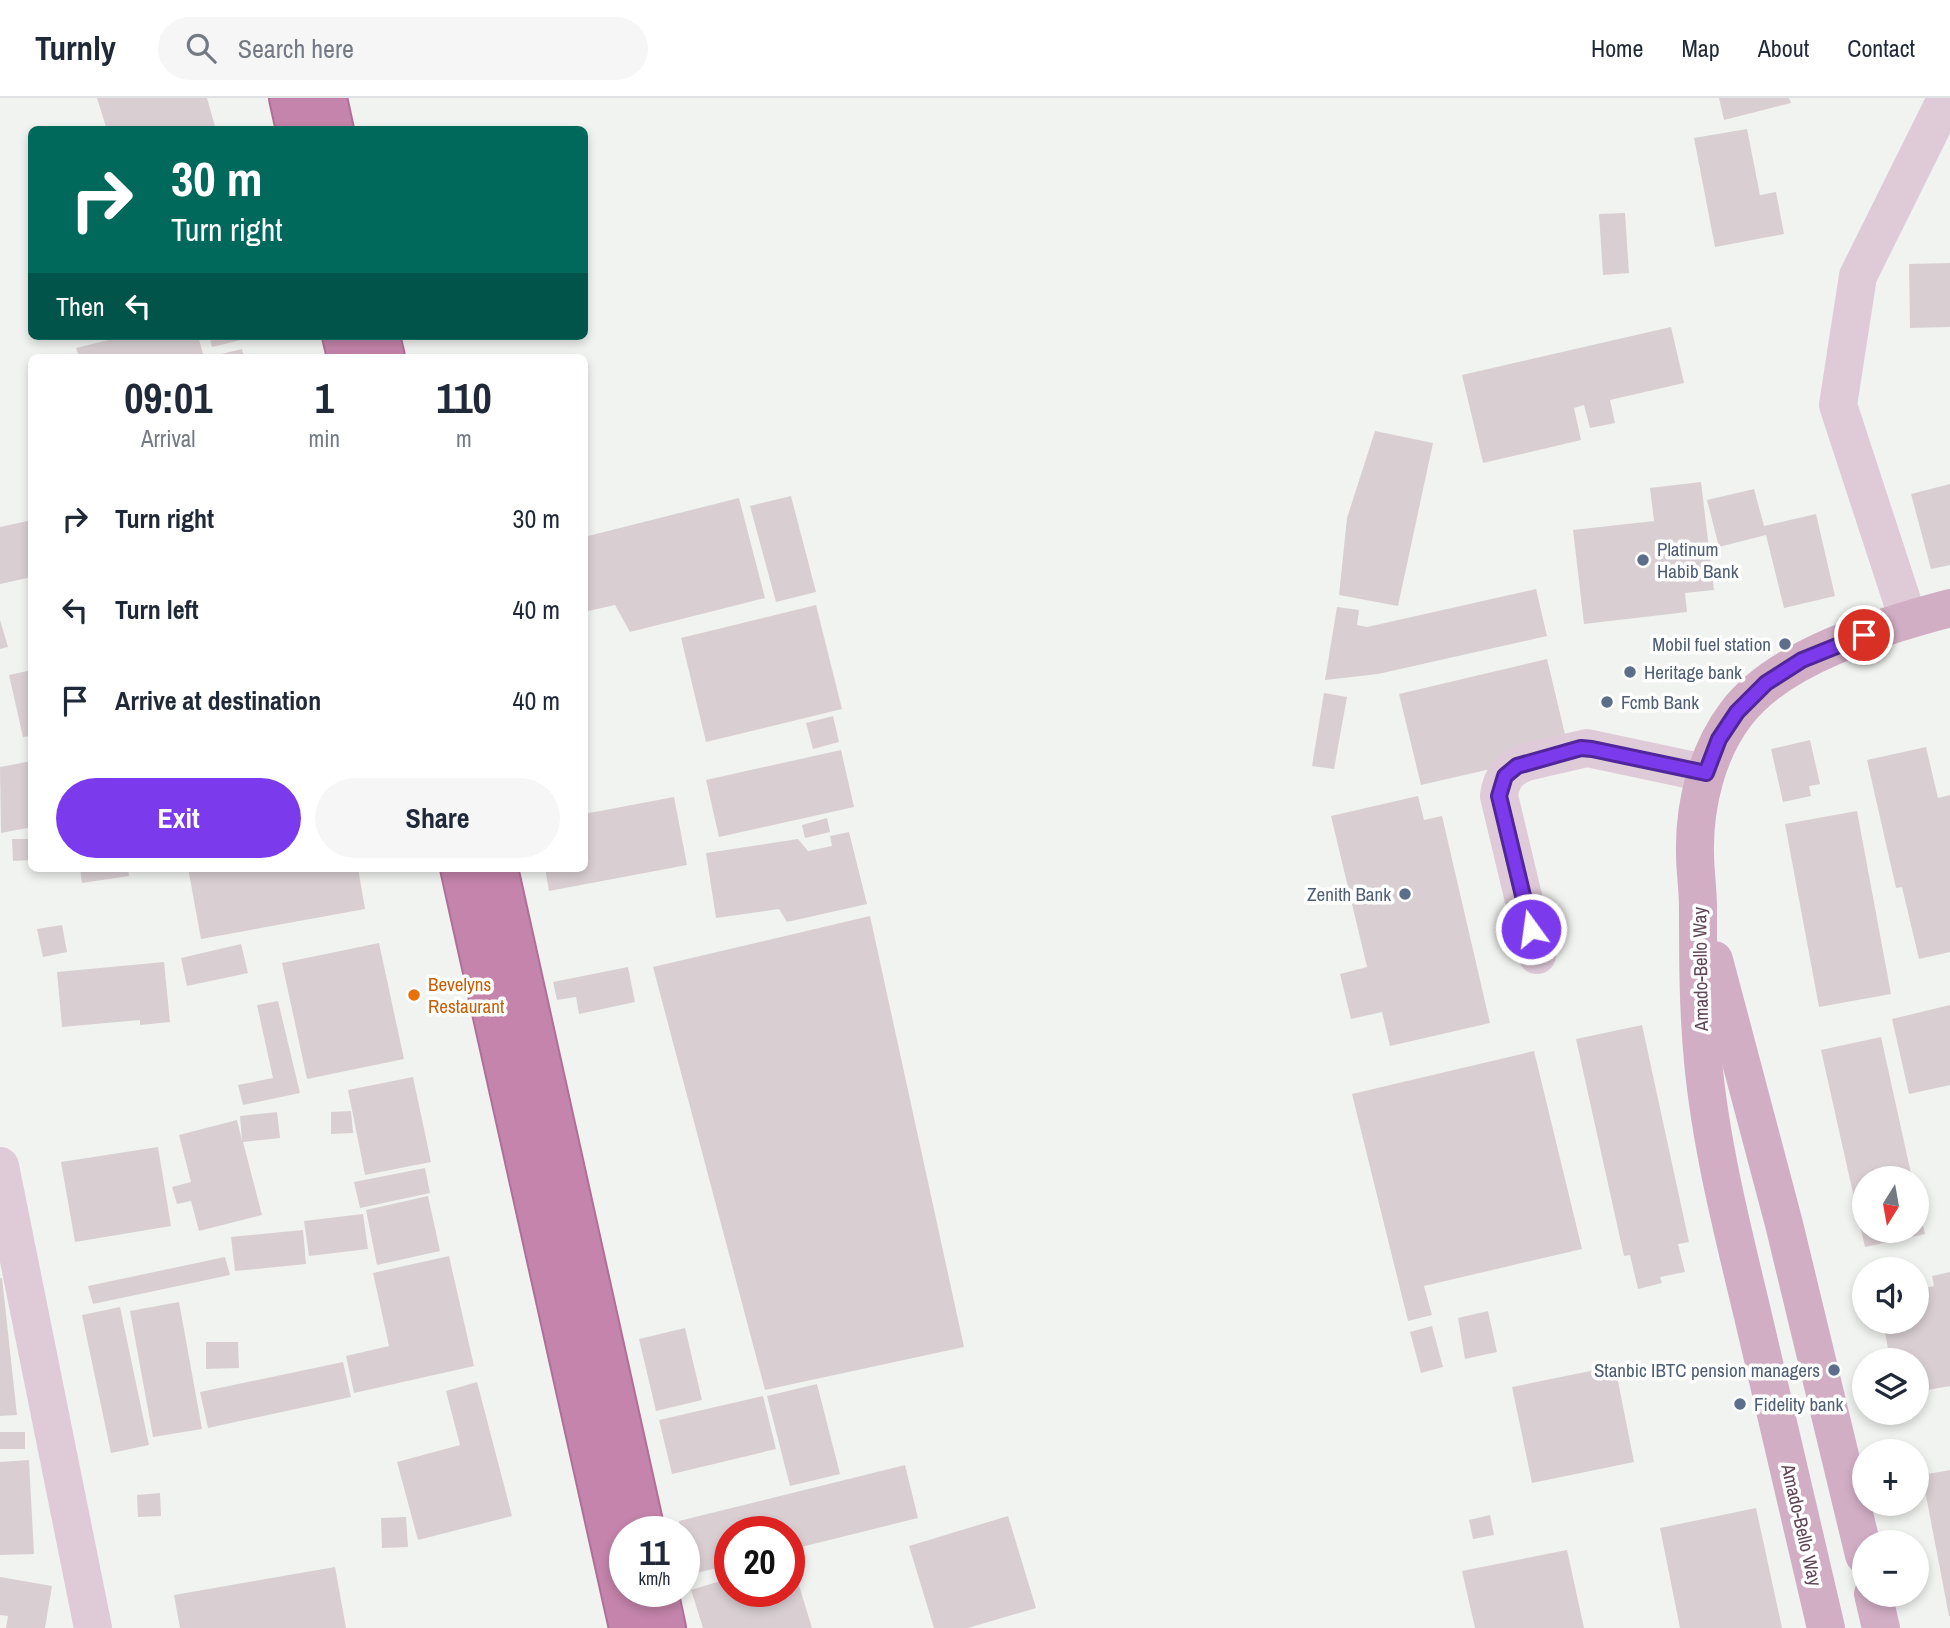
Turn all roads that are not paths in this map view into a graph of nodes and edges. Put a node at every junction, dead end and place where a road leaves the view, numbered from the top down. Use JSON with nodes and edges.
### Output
{"nodes":[{"id":1,"x":289,"y":98,"type":"edge"},
{"id":2,"x":327,"y":98,"type":"edge"},
{"id":3,"x":1950,"y":99,"type":"edge"},
{"id":4,"x":295,"y":126,"type":"edge"},
{"id":5,"x":333,"y":126,"type":"edge"},
{"id":6,"x":1950,"y":608,"type":"edge"},
{"id":7,"x":1908,"y":619,"type":"junction"},
{"id":8,"x":1706,"y":773,"type":"junction"},
{"id":9,"x":461,"y":872,"type":"edge"},
{"id":10,"x":499,"y":872,"type":"edge"},
{"id":11,"x":1698,"y":894,"type":"junction"},
{"id":12,"x":1537,"y":955,"type":"dead end"},
{"id":13,"x":0,"y":1166,"type":"edge"},
{"id":14,"x":5,"y":1214,"type":"edge"},
{"id":15,"x":642,"y":1516,"type":"edge"},
{"id":16,"x":1858,"y":1530,"type":"edge"},
{"id":17,"x":661,"y":1607,"type":"edge"},
{"id":18,"x":1876,"y":1607,"type":"edge"},
{"id":19,"x":93,"y":1628,"type":"edge"},
{"id":20,"x":629,"y":1628,"type":"edge"},
{"id":21,"x":666,"y":1628,"type":"edge"},
{"id":22,"x":1826,"y":1628,"type":"edge"},
{"id":23,"x":1881,"y":1628,"type":"edge"}],
"edges":[{"from":1,"to":4,"type":"highway"},
{"from":2,"to":5,"type":"highway"},
{"from":3,"to":7,"type":"street"},
{"from":6,"to":7,"type":"main road"},
{"from":7,"to":8,"type":"main road"},
{"from":8,"to":11,"type":"main road"},
{"from":8,"to":12,"type":"street"},
{"from":9,"to":20,"type":"highway"},
{"from":10,"to":15,"type":"highway"},
{"from":11,"to":16,"type":"main road","name":"Amado-Bello Way"},
{"from":11,"to":22,"type":"main road","name":"Amado-Bello Way"},
{"from":13,"to":14,"type":"street"},
{"from":14,"to":19,"type":"street"},
{"from":17,"to":21,"type":"highway"},
{"from":18,"to":23,"type":"main road"}]}
